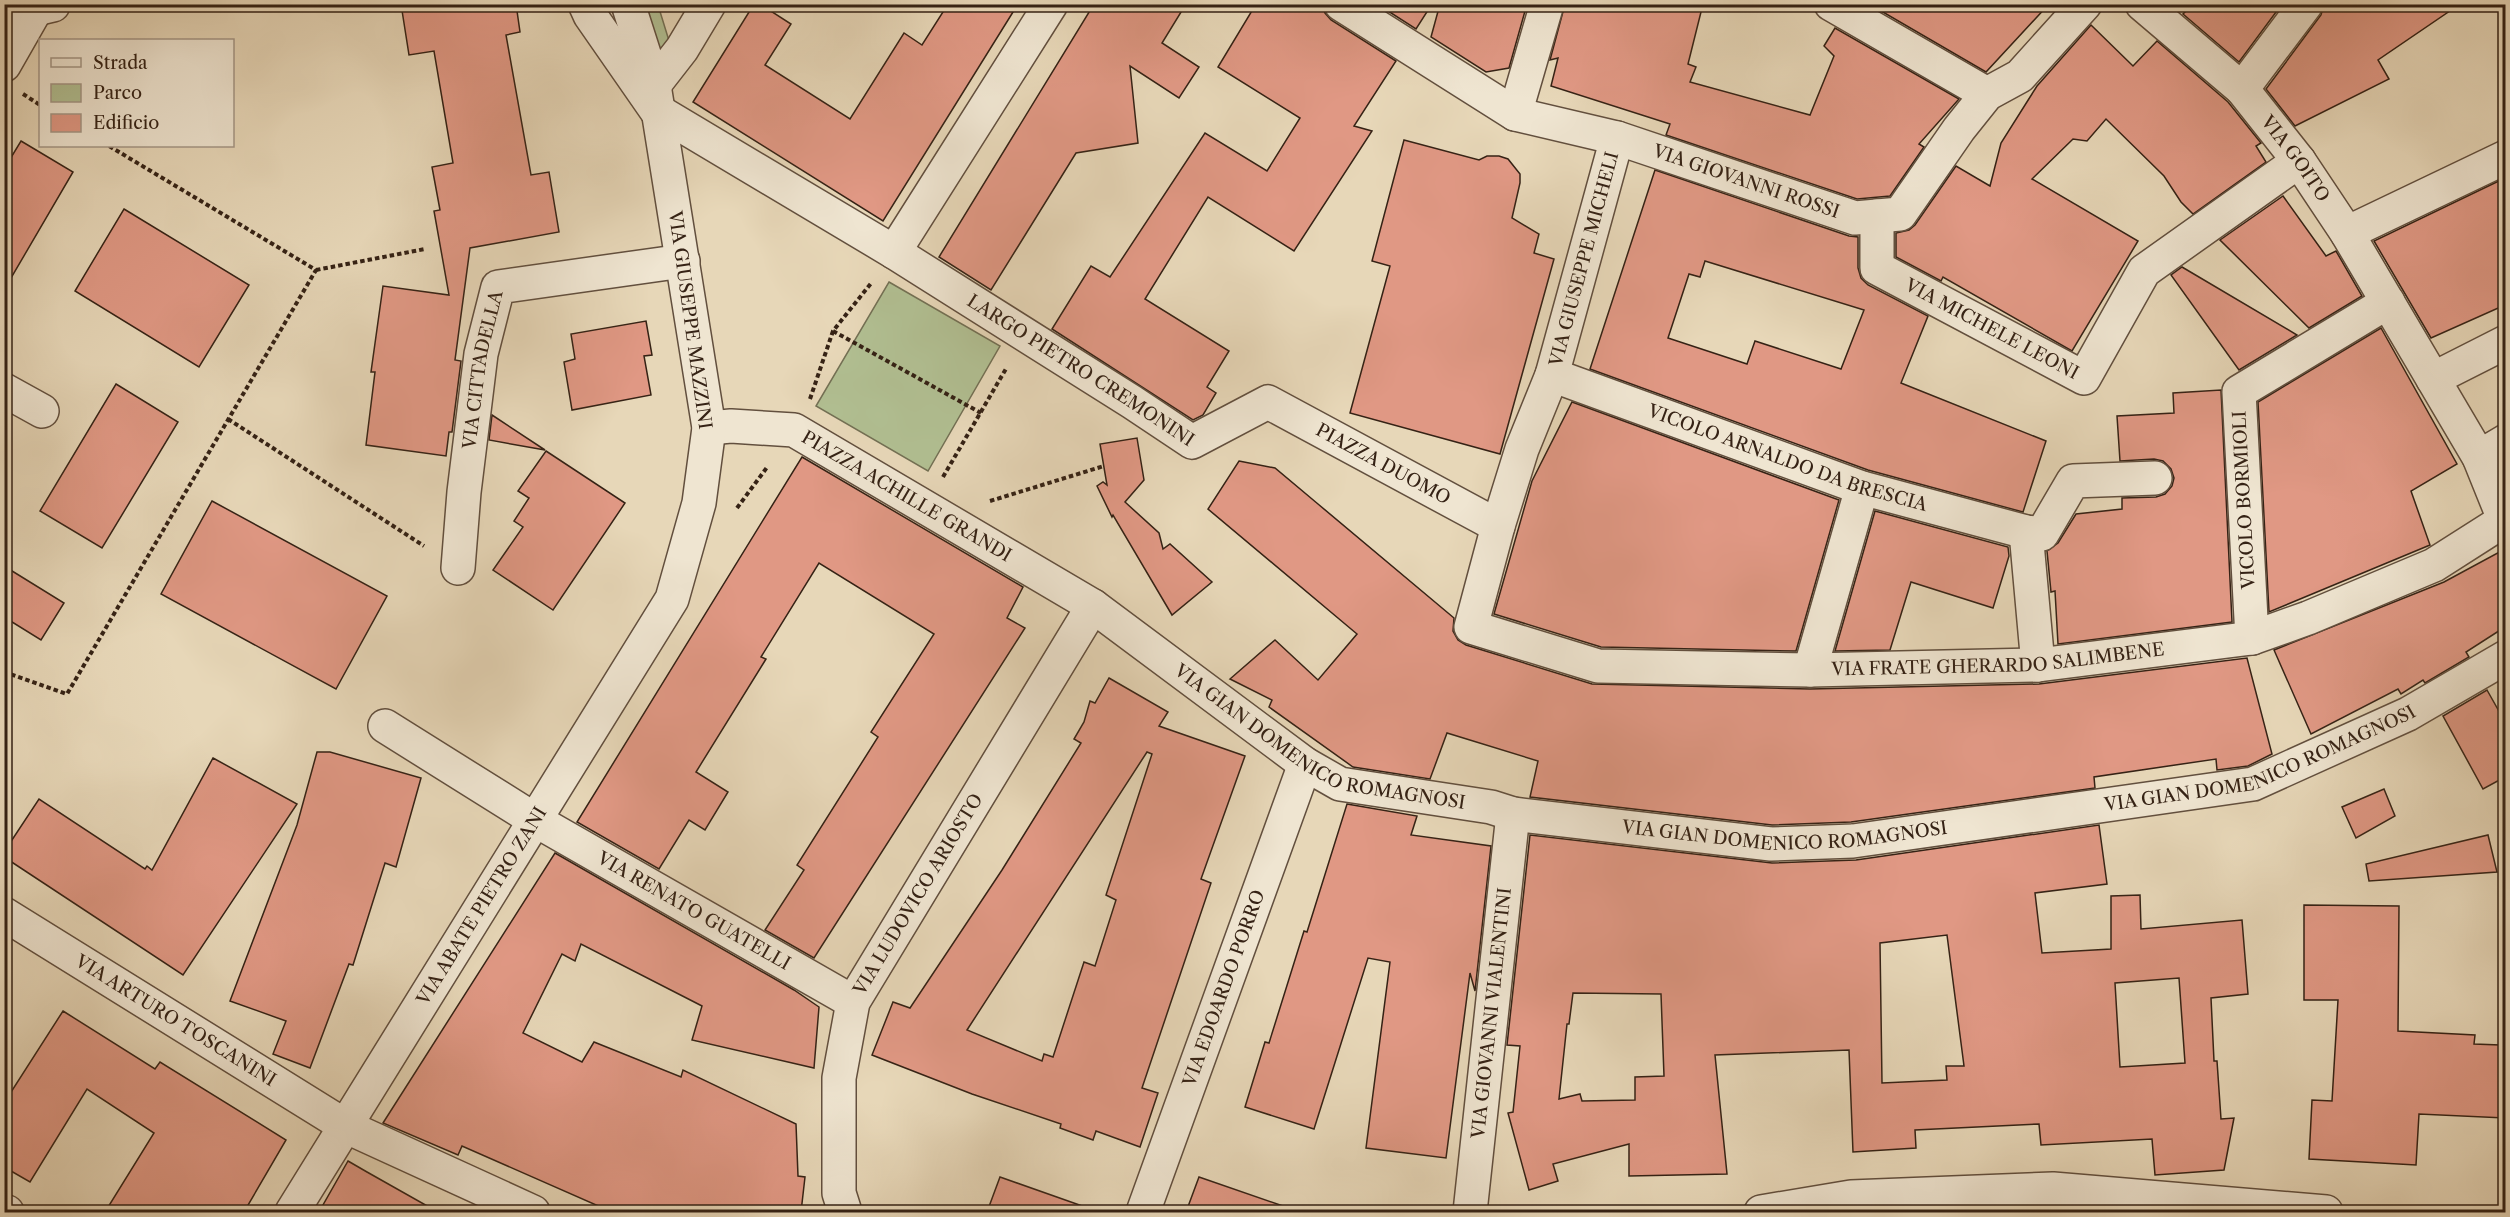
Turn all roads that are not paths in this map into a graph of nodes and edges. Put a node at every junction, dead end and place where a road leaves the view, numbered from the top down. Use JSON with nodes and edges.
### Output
{"nodes":[{"id":1,"x":585,"y":4,"type":"edge"},
{"id":2,"x":628,"y":4,"type":"edge"},
{"id":3,"x":709,"y":4,"type":"edge"},
{"id":4,"x":1051,"y":4,"type":"edge"},
{"id":5,"x":1341,"y":4,"type":"edge"},
{"id":6,"x":1547,"y":4,"type":"edge"},
{"id":7,"x":1831,"y":4,"type":"edge"},
{"id":8,"x":2085,"y":4,"type":"edge"},
{"id":9,"x":2142,"y":4,"type":"edge"},
{"id":10,"x":2306,"y":4,"type":"edge"},
{"id":11,"x":32,"y":8,"type":"edge"},
{"id":12,"x":4,"y":65,"type":"edge"},
{"id":13,"x":2242,"y":89,"type":"junction"},
{"id":14,"x":1987,"y":94,"type":"junction"},
{"id":15,"x":655,"y":98,"type":"junction"},
{"id":16,"x":1515,"y":114,"type":"junction"},
{"id":17,"x":1617,"y":138,"type":"junction"},
{"id":18,"x":2505,"y":157,"type":"edge"},
{"id":19,"x":2299,"y":161,"type":"junction"},
{"id":20,"x":1877,"y":216,"type":"junction"},
{"id":21,"x":2347,"y":234,"type":"junction"},
{"id":22,"x":894,"y":252,"type":"junction"},
{"id":23,"x":683,"y":261,"type":"junction"},
{"id":24,"x":2388,"y":302,"type":"junction"},
{"id":25,"x":2505,"y":342,"type":"edge"},
{"id":26,"x":1552,"y":375,"type":"junction"},
{"id":27,"x":2433,"y":380,"type":"junction"},
{"id":28,"x":4,"y":390,"type":"edge"},
{"id":29,"x":1268,"y":402,"type":"joint"},
{"id":30,"x":42,"y":411,"type":"dead end"},
{"id":31,"x":709,"y":428,"type":"junction"},
{"id":32,"x":2492,"y":449,"type":"edge"},
{"id":33,"x":2155,"y":478,"type":"dead end"},
{"id":34,"x":1862,"y":488,"type":"junction"},
{"id":35,"x":2504,"y":523,"type":"edge"},
{"id":36,"x":1498,"y":526,"type":"junction"},
{"id":37,"x":2026,"y":532,"type":"junction"},
{"id":38,"x":459,"y":568,"type":"road end"},
{"id":39,"x":672,"y":599,"type":"joint"},
{"id":40,"x":1094,"y":606,"type":"junction"},
{"id":41,"x":2252,"y":638,"type":"junction"},
{"id":42,"x":2505,"y":657,"type":"edge"},
{"id":43,"x":2038,"y":665,"type":"junction"},
{"id":44,"x":1810,"y":670,"type":"junction"},
{"id":45,"x":385,"y":726,"type":"dead end"},
{"id":46,"x":1305,"y":764,"type":"junction"},
{"id":47,"x":1513,"y":814,"type":"junction"},
{"id":48,"x":536,"y":820,"type":"junction"},
{"id":49,"x":4,"y":914,"type":"edge"},
{"id":50,"x":853,"y":1002,"type":"junction"},
{"id":51,"x":346,"y":1127,"type":"junction"},
{"id":52,"x":292,"y":1212,"type":"edge"},
{"id":53,"x":533,"y":1212,"type":"edge"},
{"id":54,"x":845,"y":1212,"type":"edge"},
{"id":55,"x":1143,"y":1212,"type":"edge"},
{"id":56,"x":1470,"y":1212,"type":"edge"},
{"id":57,"x":1761,"y":1212,"type":"edge"},
{"id":58,"x":2326,"y":1212,"type":"edge"}],
"edges":[{"from":1,"to":15,"type":"street","name":"VIA GIUSEPPE MAZZINI"},
{"from":2,"to":15,"type":"street","name":"VIA GIUSEPPE MAZZINI"},
{"from":3,"to":15,"type":"street"},
{"from":4,"to":22,"type":"street"},
{"from":5,"to":16,"type":"street","name":"VIA GIUSEPPE MICHELI"},
{"from":6,"to":16,"type":"street"},
{"from":7,"to":14,"type":"street"},
{"from":8,"to":14,"type":"street","name":"VIA GIOVANNI ROSSI"},
{"from":9,"to":13,"type":"street","name":"VIA GOITO"},
{"from":10,"to":13,"type":"street"},
{"from":11,"to":12,"type":"street"},
{"from":13,"to":19,"type":"street","name":"VIA GOITO"},
{"from":14,"to":20,"type":"street","name":"VIA GIOVANNI ROSSI"},
{"from":15,"to":22,"type":"street","name":"LARGO PIETRO CREMONINI"},
{"from":15,"to":23,"type":"street","name":"VIA GIUSEPPE MAZZINI"},
{"from":16,"to":17,"type":"street","name":"VIA GIUSEPPE MICHELI"},
{"from":17,"to":20,"type":"street","name":"VIA GIOVANNI ROSSI"},
{"from":17,"to":26,"type":"street","name":"VIA GIUSEPPE MICHELI"},
{"from":18,"to":21,"type":"street"},
{"from":19,"to":20,"type":"street","name":"VIA MICHELE LEONI"},
{"from":19,"to":21,"type":"street","name":"VIA GOITO"},
{"from":21,"to":24,"type":"street","name":"VIA GOITO"},
{"from":22,"to":29,"type":"street","name":"LARGO PIETRO CREMONINI"},
{"from":23,"to":31,"type":"street","name":"VIA GIUSEPPE MAZZINI"},
{"from":23,"to":38,"type":"street","name":"VIA CITTADELLA"},
{"from":24,"to":27,"type":"street","name":"VIA GOITO"},
{"from":24,"to":41,"type":"street","name":"VICOLO BORMIOLI"},
{"from":25,"to":27,"type":"street"},
{"from":26,"to":34,"type":"street","name":"VICOLO ARNALDO DA BRESCIA"},
{"from":26,"to":36,"type":"street","name":"VIA GIUSEPPE MICHELI"},
{"from":27,"to":32,"type":"street","name":"VIA GOITO"},
{"from":28,"to":30,"type":"street"},
{"from":29,"to":36,"type":"street","name":"PIAZZA DUOMO"},
{"from":31,"to":39,"type":"street","name":"VIA GIUSEPPE MAZZINI"},
{"from":31,"to":40,"type":"street","name":"PIAZZA ACHILLE GRANDI"},
{"from":32,"to":35,"type":"street","name":"VIA GOITO"},
{"from":33,"to":37,"type":"street"},
{"from":34,"to":37,"type":"street","name":"VICOLO ARNALDO DA BRESCIA"},
{"from":34,"to":44,"type":"street"},
{"from":35,"to":41,"type":"street","name":"VIA FRATE GHERARDO SALIMBENE"},
{"from":36,"to":44,"type":"street","name":"VIA FRATE GHERARDO SALIMBENE"},
{"from":37,"to":43,"type":"street"},
{"from":39,"to":48,"type":"street","name":"VIA ABATE PIETRO ZANI"},
{"from":40,"to":46,"type":"street","name":"VIA GIAN DOMENICO ROMAGNOSI"},
{"from":40,"to":50,"type":"street","name":"VIA LUDOVICO ARIOSTO"},
{"from":41,"to":43,"type":"street","name":"VIA FRATE GHERARDO SALIMBENE"},
{"from":42,"to":47,"type":"street","name":"VIA GIAN DOMENICO ROMAGNOSI"},
{"from":43,"to":44,"type":"street","name":"VIA FRATE GHERARDO SALIMBENE"},
{"from":45,"to":48,"type":"street","name":"VIA RENATO GUATELLI"},
{"from":46,"to":47,"type":"street","name":"VIA GIAN DOMENICO ROMAGNOSI"},
{"from":46,"to":55,"type":"street","name":"VIA EDOARDO PORRO"},
{"from":47,"to":56,"type":"street","name":"VIA GIOVANNI VIALENTINI"},
{"from":48,"to":50,"type":"street","name":"VIA RENATO GUATELLI"},
{"from":48,"to":51,"type":"street","name":"VIA ABATE PIETRO ZANI"},
{"from":49,"to":51,"type":"street","name":"VIA ARTURO TOSCANINI"},
{"from":50,"to":54,"type":"street","name":"VIA LUDOVICO ARIOSTO"},
{"from":51,"to":52,"type":"street","name":"VIA ABATE PIETRO ZANI"},
{"from":51,"to":53,"type":"street","name":"VIA ARTURO TOSCANINI"},
{"from":57,"to":58,"type":"street"}]}
